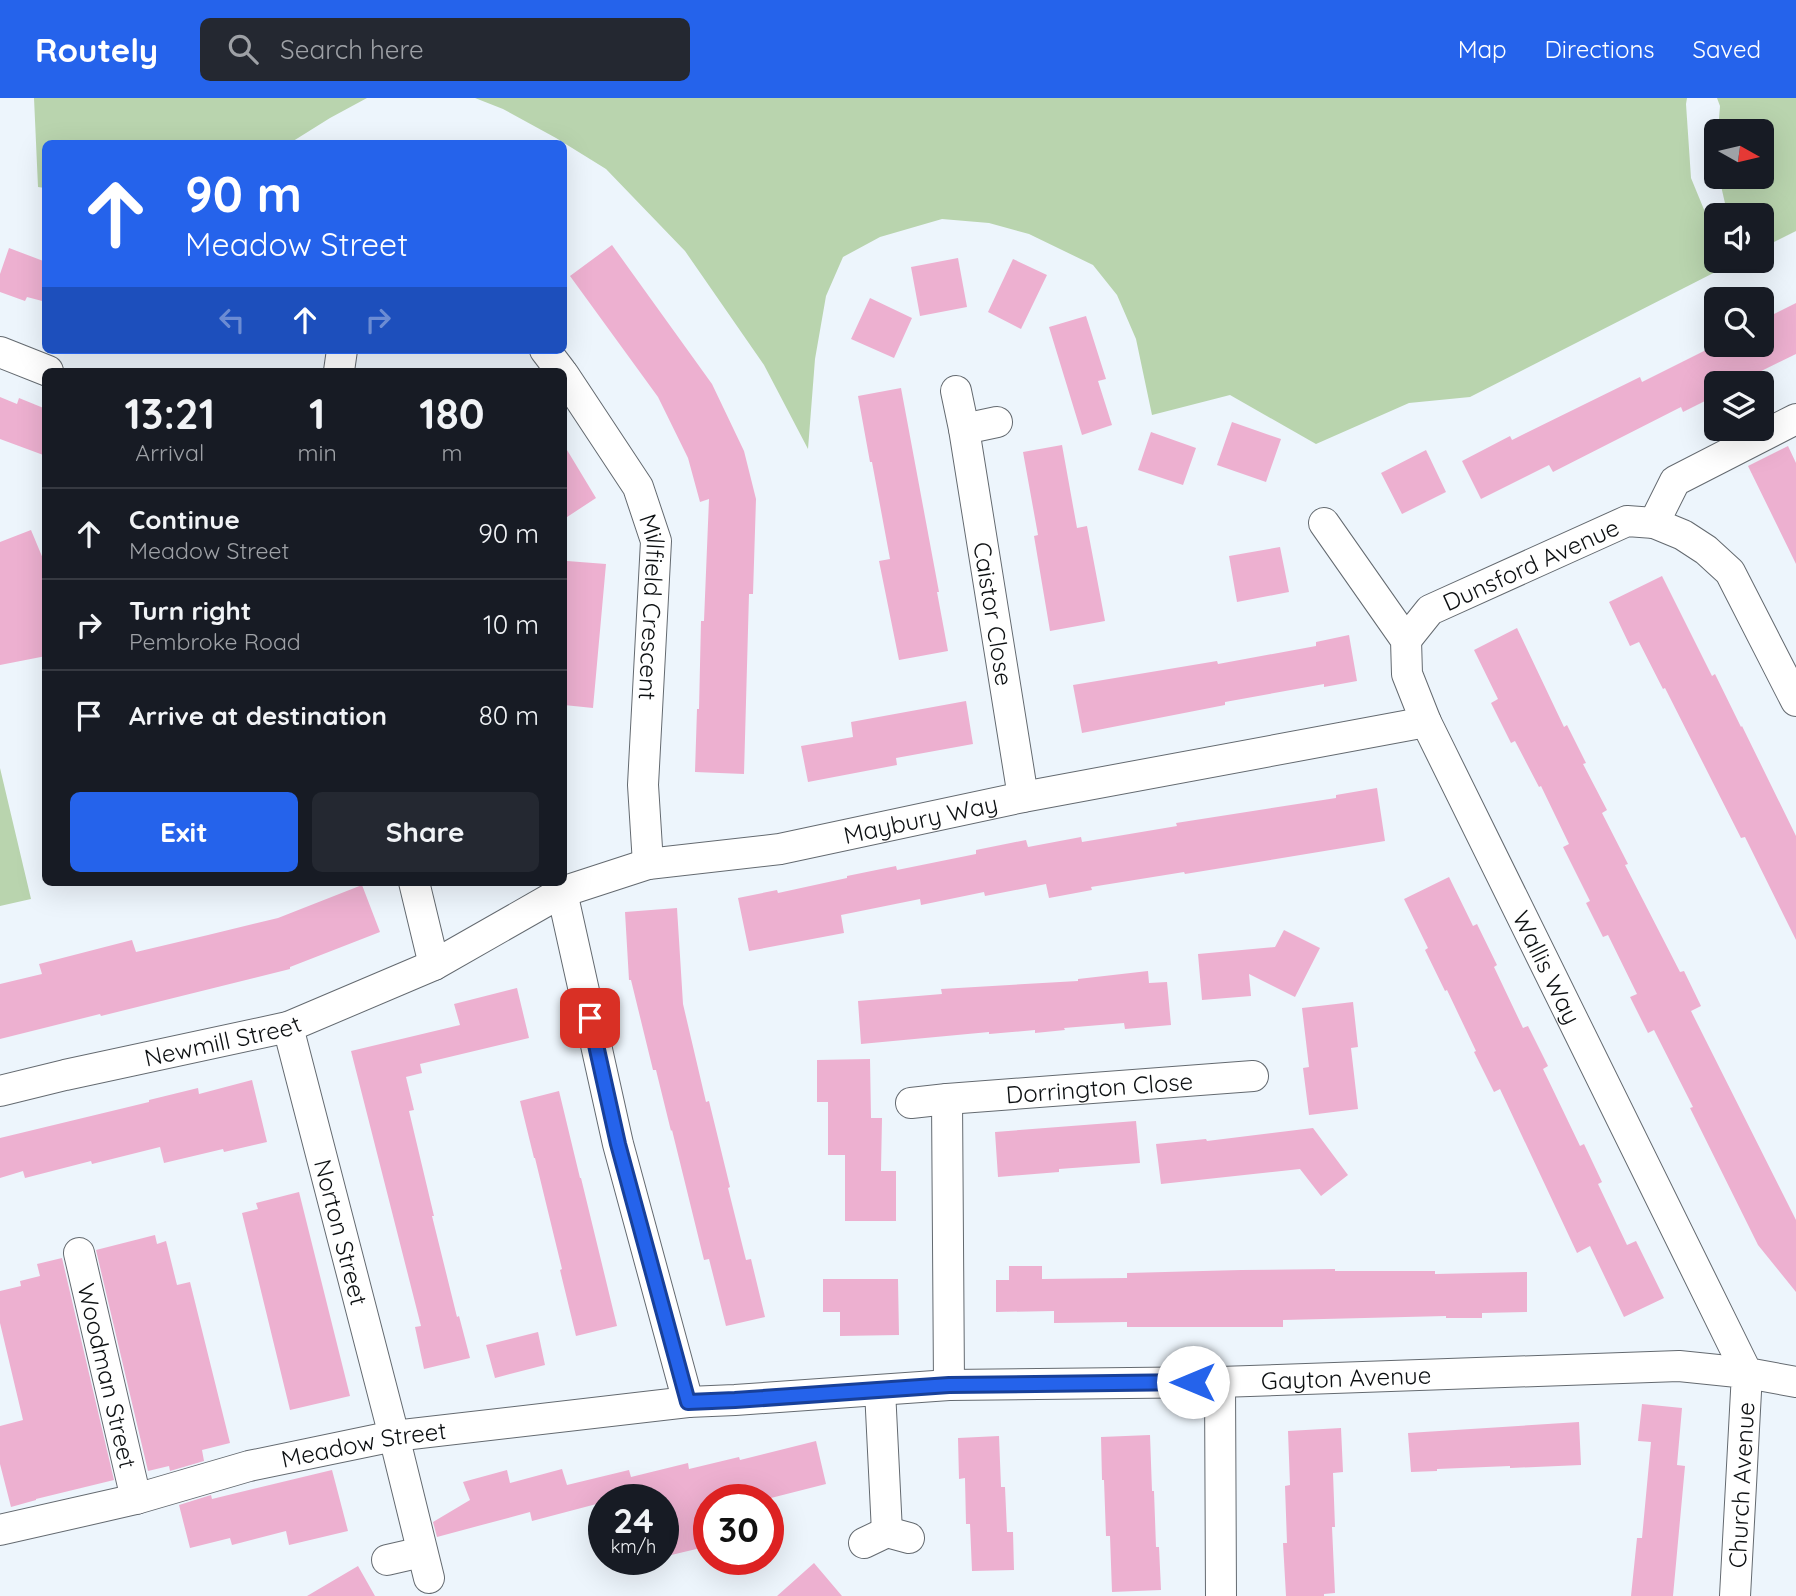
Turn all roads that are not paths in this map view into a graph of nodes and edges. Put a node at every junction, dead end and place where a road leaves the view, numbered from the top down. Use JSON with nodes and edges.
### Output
{"nodes":[{"id":1,"x":0,"y":352,"type":"edge"},
{"id":2,"x":548,"y":354,"type":"edge"},
{"id":3,"x":559,"y":368,"type":"edge"},
{"id":4,"x":42,"y":369,"type":"edge"},
{"id":5,"x":567,"y":380,"type":"edge"},
{"id":6,"x":956,"y":391,"type":"dead end"},
{"id":7,"x":1796,"y":419,"type":"edge"},
{"id":8,"x":997,"y":422,"type":"dead end"},
{"id":9,"x":964,"y":429,"type":"junction"},
{"id":10,"x":1324,"y":523,"type":"dead end"},
{"id":11,"x":1654,"y":523,"type":"junction"},
{"id":12,"x":1406,"y":640,"type":"junction"},
{"id":13,"x":1796,"y":701,"type":"edge"},
{"id":14,"x":1426,"y":722,"type":"junction"},
{"id":15,"x":1023,"y":797,"type":"junction"},
{"id":16,"x":648,"y":864,"type":"junction"},
{"id":17,"x":415,"y":886,"type":"edge"},
{"id":18,"x":562,"y":892,"type":"junction"},
{"id":19,"x":434,"y":965,"type":"junction"},
{"id":20,"x":288,"y":1027,"type":"junction"},
{"id":21,"x":1253,"y":1076,"type":"dead end"},
{"id":22,"x":0,"y":1091,"type":"edge"},
{"id":23,"x":947,"y":1099,"type":"junction"},
{"id":24,"x":911,"y":1103,"type":"dead end"},
{"id":25,"x":79,"y":1253,"type":"dead end"},
{"id":26,"x":1747,"y":1373,"type":"junction"},
{"id":27,"x":1220,"y":1382,"type":"junction"},
{"id":28,"x":1796,"y":1382,"type":"edge"},
{"id":29,"x":949,"y":1385,"type":"junction"},
{"id":30,"x":880,"y":1390,"type":"junction"},
{"id":31,"x":735,"y":1400,"type":"joint"},
{"id":32,"x":688,"y":1402,"type":"junction"},
{"id":33,"x":394,"y":1436,"type":"junction"},
{"id":34,"x":136,"y":1499,"type":"junction"},
{"id":35,"x":0,"y":1530,"type":"edge"},
{"id":36,"x":887,"y":1538,"type":"dead end"},
{"id":37,"x":387,"y":1560,"type":"dead end"},
{"id":38,"x":1221,"y":1596,"type":"edge"},
{"id":39,"x":1735,"y":1596,"type":"edge"}],
"edges":[{"from":1,"to":4,"type":"street"},
{"from":2,"to":3,"type":"street"},
{"from":5,"to":16,"type":"street","name":"Millfield Crescent"},
{"from":6,"to":9,"type":"street","name":"Caistor Close"},
{"from":7,"to":11,"type":"street","name":"Dunsford Avenue"},
{"from":8,"to":9,"type":"street"},
{"from":9,"to":15,"type":"street","name":"Caistor Close"},
{"from":10,"to":12,"type":"street"},
{"from":11,"to":12,"type":"street","name":"Dunsford Avenue"},
{"from":11,"to":13,"type":"street"},
{"from":12,"to":14,"type":"street","name":"Wallis Way"},
{"from":14,"to":15,"type":"street","name":"Maybury Way"},
{"from":14,"to":26,"type":"street","name":"Wallis Way"},
{"from":15,"to":16,"type":"street","name":"Maybury Way"},
{"from":16,"to":18,"type":"street","name":"Maybury Way"},
{"from":17,"to":19,"type":"street"},
{"from":18,"to":19,"type":"street","name":"Maybury Way"},
{"from":18,"to":32,"type":"street"},
{"from":19,"to":20,"type":"street","name":"Newmill Street"},
{"from":20,"to":22,"type":"street","name":"Newmill Street"},
{"from":20,"to":33,"type":"street","name":"Norton Street"},
{"from":21,"to":23,"type":"street","name":"Dorrington Close"},
{"from":23,"to":24,"type":"street","name":"Dorrington Close"},
{"from":23,"to":29,"type":"street"},
{"from":25,"to":34,"type":"street","name":"Woodman Street"},
{"from":26,"to":27,"type":"street","name":"Gayton Avenue"},
{"from":26,"to":28,"type":"street"},
{"from":26,"to":39,"type":"street","name":"Church Avenue"},
{"from":27,"to":29,"type":"street","name":"Gayton Avenue"},
{"from":27,"to":38,"type":"street"},
{"from":29,"to":30,"type":"street","name":"Gayton Avenue"},
{"from":30,"to":31,"type":"street","name":"Gayton Avenue"},
{"from":30,"to":36,"type":"street"},
{"from":31,"to":32,"type":"street","name":"Meadow Street"},
{"from":32,"to":33,"type":"street","name":"Meadow Street"},
{"from":33,"to":34,"type":"street","name":"Meadow Street"},
{"from":33,"to":37,"type":"street","name":"Norton Street"},
{"from":34,"to":35,"type":"street","name":"Meadow Street"}]}
